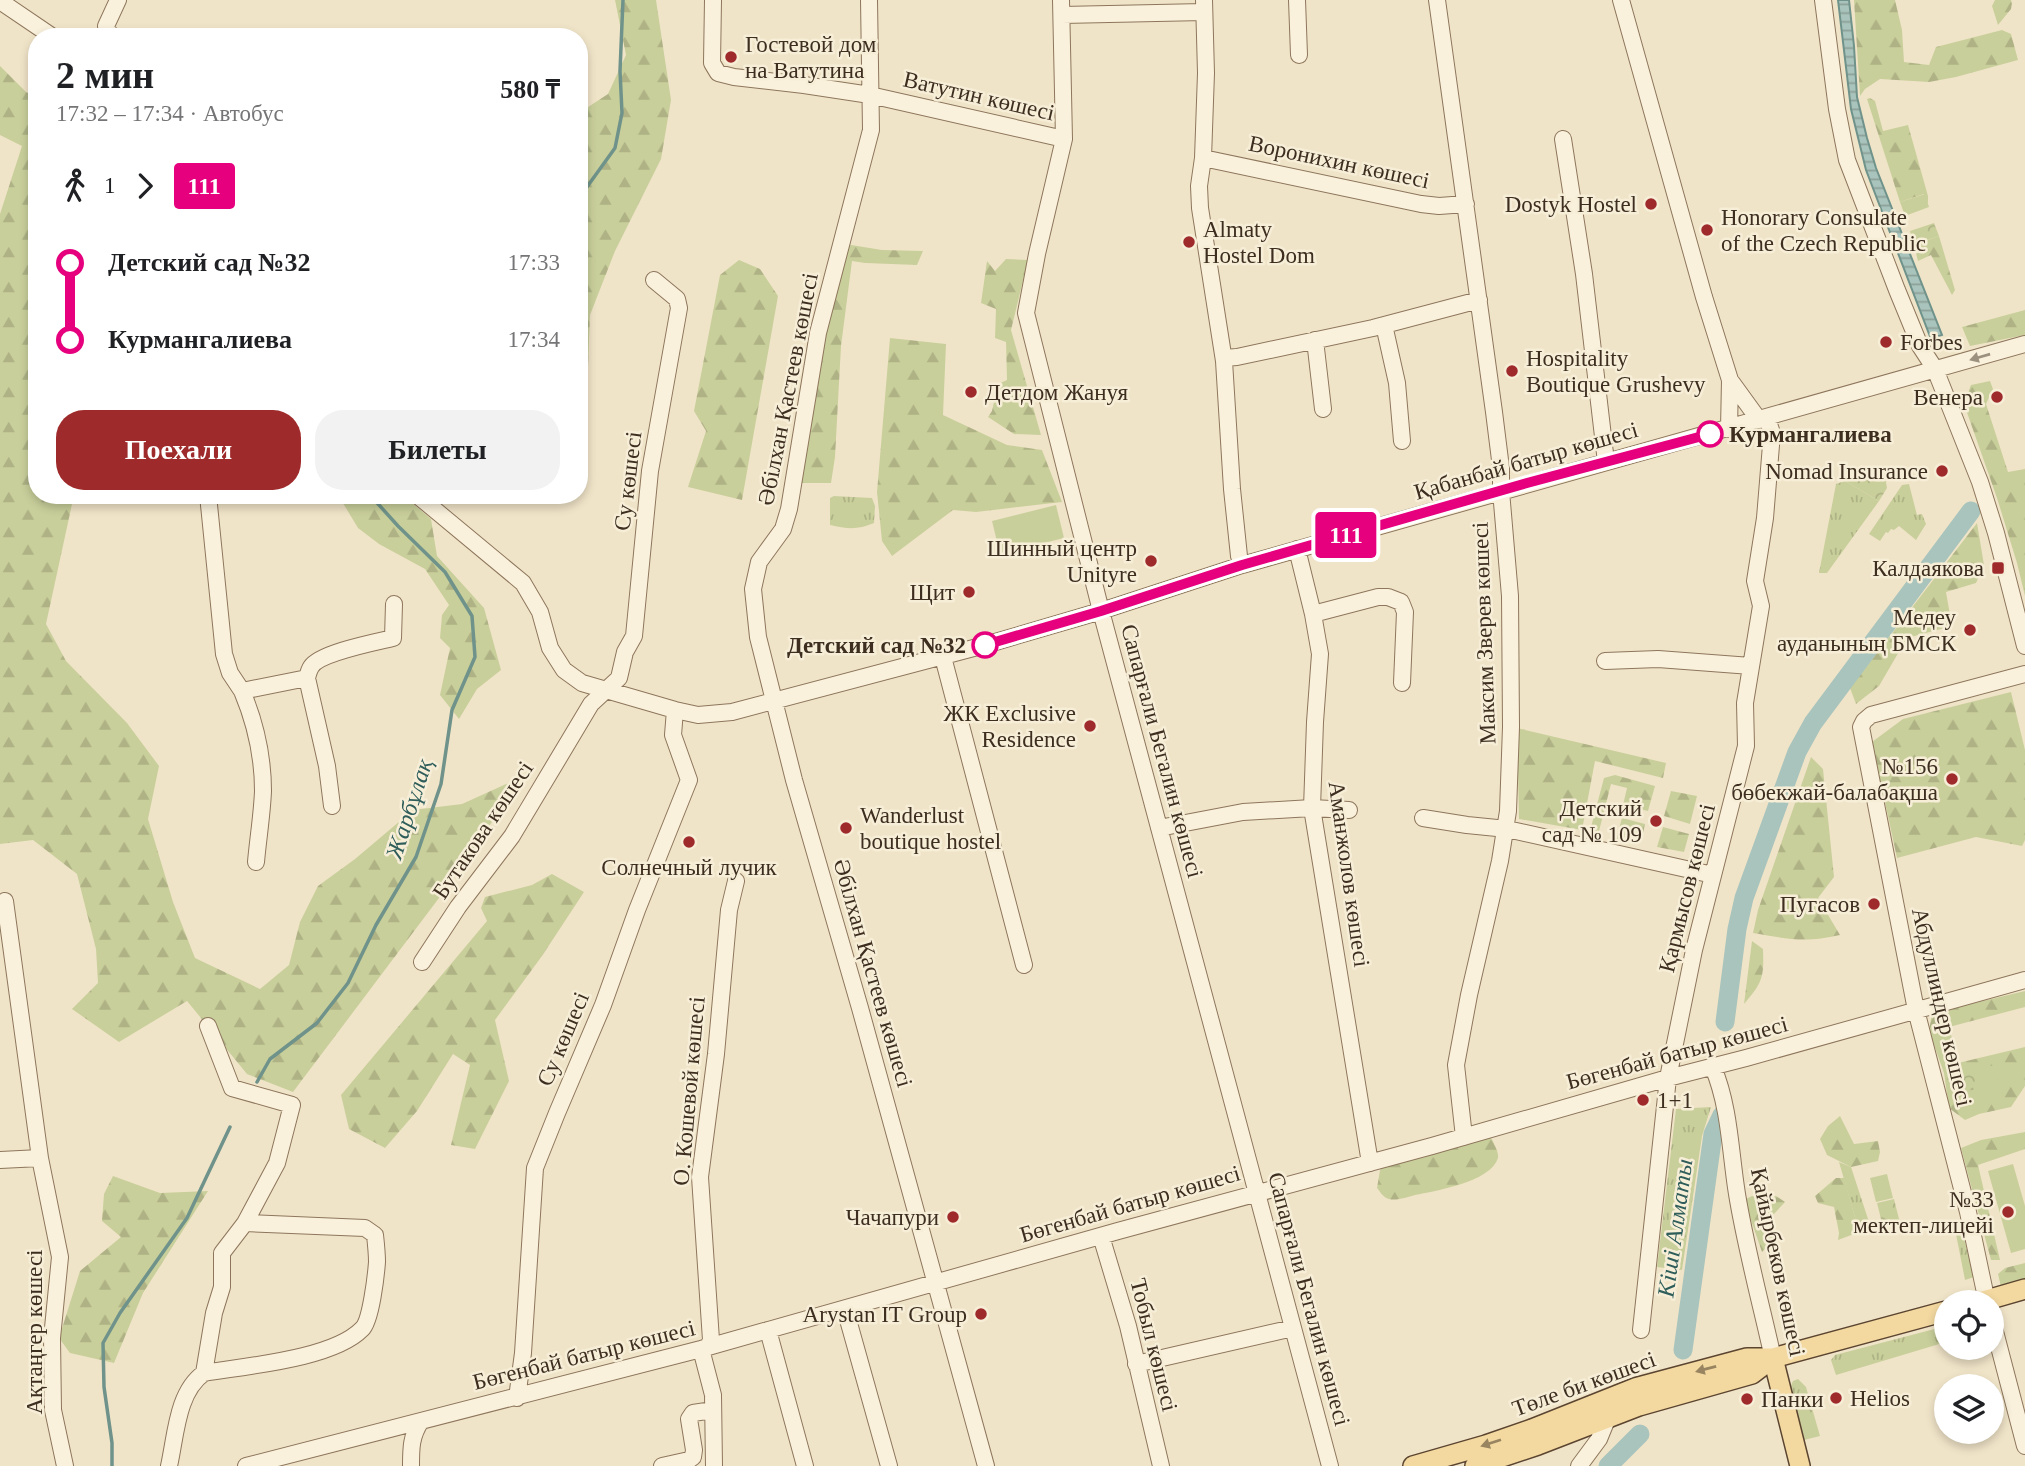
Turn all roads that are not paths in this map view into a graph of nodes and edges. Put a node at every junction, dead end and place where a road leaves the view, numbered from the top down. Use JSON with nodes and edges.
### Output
{"nodes":[{"id":1,"x":118,"y":0,"type":"edge"},
{"id":2,"x":713,"y":0,"type":"edge"},
{"id":3,"x":869,"y":0,"type":"edge"},
{"id":4,"x":1297,"y":0,"type":"edge"},
{"id":5,"x":1437,"y":0,"type":"edge"},
{"id":6,"x":1621,"y":0,"type":"edge"},
{"id":7,"x":1823,"y":0,"type":"edge"},
{"id":8,"x":0,"y":1,"type":"edge"},
{"id":9,"x":1204,"y":6,"type":"edge"},
{"id":10,"x":1062,"y":7,"type":"edge"},
{"id":11,"x":40,"y":28,"type":"edge"},
{"id":12,"x":107,"y":28,"type":"edge"},
{"id":13,"x":1299,"y":55,"type":"dead end"},
{"id":14,"x":870,"y":95,"type":"junction"},
{"id":15,"x":1064,"y":139,"type":"junction"},
{"id":16,"x":1563,"y":139,"type":"dead end"},
{"id":17,"x":1203,"y":158,"type":"junction"},
{"id":18,"x":1465,"y":204,"type":"junction"},
{"id":19,"x":654,"y":280,"type":"dead end"},
{"id":20,"x":1479,"y":300,"type":"junction"},
{"id":21,"x":1384,"y":325,"type":"junction"},
{"id":22,"x":1315,"y":341,"type":"junction"},
{"id":23,"x":2025,"y":344,"type":"edge"},
{"id":24,"x":1224,"y":358,"type":"junction"},
{"id":25,"x":1936,"y":369,"type":"junction"},
{"id":26,"x":1730,"y":380,"type":"junction"},
{"id":27,"x":1323,"y":410,"type":"dead end"},
{"id":28,"x":1763,"y":419,"type":"junction"},
{"id":29,"x":1729,"y":429,"type":"junction"},
{"id":30,"x":1402,"y":441,"type":"dead end"},
{"id":31,"x":1606,"y":462,"type":"junction"},
{"id":32,"x":1501,"y":491,"type":"junction"},
{"id":33,"x":209,"y":504,"type":"edge"},
{"id":34,"x":428,"y":504,"type":"edge"},
{"id":35,"x":1297,"y":549,"type":"junction"},
{"id":36,"x":1242,"y":565,"type":"junction"},
{"id":37,"x":394,"y":604,"type":"dead end"},
{"id":38,"x":1101,"y":611,"type":"junction"},
{"id":39,"x":1313,"y":614,"type":"junction"},
{"id":40,"x":2025,"y":646,"type":"edge"},
{"id":41,"x":943,"y":657,"type":"junction"},
{"id":42,"x":1605,"y":661,"type":"dead end"},
{"id":43,"x":1751,"y":666,"type":"junction"},
{"id":44,"x":2025,"y":674,"type":"edge"},
{"id":45,"x":307,"y":678,"type":"junction"},
{"id":46,"x":1402,"y":683,"type":"dead end"},
{"id":47,"x":242,"y":691,"type":"junction"},
{"id":48,"x":605,"y":691,"type":"junction"},
{"id":49,"x":773,"y":701,"type":"junction"},
{"id":50,"x":675,"y":710,"type":"junction"},
{"id":51,"x":332,"y":806,"type":"dead end"},
{"id":52,"x":1312,"y":808,"type":"junction"},
{"id":53,"x":1349,"y":810,"type":"dead end"},
{"id":54,"x":1423,"y":818,"type":"dead end"},
{"id":55,"x":1159,"y":828,"type":"junction"},
{"id":56,"x":1507,"y":829,"type":"junction"},
{"id":57,"x":256,"y":862,"type":"dead end"},
{"id":58,"x":1713,"y":875,"type":"junction"},
{"id":59,"x":736,"y":880,"type":"dead end"},
{"id":60,"x":5,"y":901,"type":"dead end"},
{"id":61,"x":422,"y":962,"type":"dead end"},
{"id":62,"x":1024,"y":965,"type":"dead end"},
{"id":63,"x":2025,"y":980,"type":"edge"},
{"id":64,"x":1916,"y":1010,"type":"junction"},
{"id":65,"x":208,"y":1026,"type":"dead end"},
{"id":66,"x":1713,"y":1067,"type":"junction"},
{"id":67,"x":1668,"y":1078,"type":"junction"},
{"id":68,"x":1464,"y":1137,"type":"junction"},
{"id":69,"x":40,"y":1157,"type":"junction"},
{"id":70,"x":0,"y":1160,"type":"edge"},
{"id":71,"x":1370,"y":1163,"type":"junction"},
{"id":72,"x":1257,"y":1193,"type":"junction"},
{"id":73,"x":245,"y":1223,"type":"junction"},
{"id":74,"x":1101,"y":1236,"type":"junction"},
{"id":75,"x":934,"y":1282,"type":"junction"},
{"id":76,"x":2025,"y":1289,"type":"edge"},
{"id":77,"x":1982,"y":1290,"type":"edge"},
{"id":78,"x":2004,"y":1295,"type":"edge"},
{"id":79,"x":845,"y":1309,"type":"junction"},
{"id":80,"x":1934,"y":1314,"type":"edge"},
{"id":81,"x":1293,"y":1328,"type":"junction"},
{"id":82,"x":1641,"y":1330,"type":"dead end"},
{"id":83,"x":768,"y":1331,"type":"junction"},
{"id":84,"x":705,"y":1348,"type":"junction"},
{"id":85,"x":1773,"y":1358,"type":"junction"},
{"id":86,"x":2002,"y":1360,"type":"edge"},
{"id":87,"x":1136,"y":1364,"type":"junction"},
{"id":88,"x":204,"y":1373,"type":"junction"},
{"id":89,"x":517,"y":1398,"type":"junction"},
{"id":90,"x":713,"y":1410,"type":"junction"},
{"id":91,"x":1608,"y":1417,"type":"junction"},
{"id":92,"x":421,"y":1421,"type":"junction"},
{"id":93,"x":2025,"y":1446,"type":"edge"},
{"id":94,"x":65,"y":1466,"type":"edge"},
{"id":95,"x":169,"y":1466,"type":"edge"},
{"id":96,"x":246,"y":1466,"type":"edge"},
{"id":97,"x":411,"y":1466,"type":"edge"},
{"id":98,"x":662,"y":1466,"type":"edge"},
{"id":99,"x":714,"y":1466,"type":"edge"},
{"id":100,"x":805,"y":1466,"type":"edge"},
{"id":101,"x":889,"y":1466,"type":"edge"},
{"id":102,"x":986,"y":1466,"type":"edge"},
{"id":103,"x":1161,"y":1466,"type":"edge"},
{"id":104,"x":1330,"y":1466,"type":"edge"},
{"id":105,"x":1413,"y":1466,"type":"edge"},
{"id":106,"x":1475,"y":1466,"type":"edge"},
{"id":107,"x":1579,"y":1466,"type":"edge"},
{"id":108,"x":1800,"y":1466,"type":"edge"}],
"edges":[{"from":1,"to":12,"type":"street"},
{"from":2,"to":14,"type":"street","name":"Ватутин көшесі"},
{"from":3,"to":14,"type":"street","name":"Әбілхан Қастеев көшесі"},
{"from":4,"to":13,"type":"street"},
{"from":5,"to":18,"type":"street","name":"Максим Зверев көшесі"},
{"from":6,"to":26,"type":"street"},
{"from":7,"to":25,"type":"street"},
{"from":8,"to":11,"type":"street"},
{"from":9,"to":10,"type":"street"},
{"from":9,"to":17,"type":"street"},
{"from":10,"to":15,"type":"street","name":"Сапарғали Бегалин көшесі"},
{"from":14,"to":15,"type":"street","name":"Ватутин көшесі"},
{"from":14,"to":49,"type":"street","name":"Әбілхан Қастеев көшесі"},
{"from":15,"to":38,"type":"street","name":"Сапарғали Бегалин көшесі"},
{"from":16,"to":31,"type":"street"},
{"from":17,"to":18,"type":"street","name":"Воронихин көшесі"},
{"from":17,"to":24,"type":"street"},
{"from":18,"to":20,"type":"street","name":"Максим Зверев көшесі"},
{"from":19,"to":48,"type":"street","name":"Су көшесі"},
{"from":20,"to":21,"type":"street"},
{"from":20,"to":32,"type":"street","name":"Максим Зверев көшесі"},
{"from":21,"to":22,"type":"street"},
{"from":21,"to":30,"type":"street"},
{"from":22,"to":24,"type":"street"},
{"from":22,"to":27,"type":"street"},
{"from":23,"to":25,"type":"street","name":"Қабанбай батыр көшесі","one_way":true},
{"from":24,"to":36,"type":"street"},
{"from":25,"to":28,"type":"street","name":"Қабанбай батыр көшесі"},
{"from":25,"to":40,"type":"street"},
{"from":26,"to":28,"type":"street"},
{"from":26,"to":29,"type":"street"},
{"from":28,"to":29,"type":"street","name":"Қабанбай батыр көшесі"},
{"from":28,"to":43,"type":"street","name":"Қармысов көшесі"},
{"from":29,"to":31,"type":"street","name":"Қабанбай батыр көшесі"},
{"from":31,"to":32,"type":"street","name":"Қабанбай батыр көшесі"},
{"from":32,"to":35,"type":"street","name":"Қабанбай батыр көшесі"},
{"from":32,"to":56,"type":"street","name":"Максим Зверев көшесі"},
{"from":33,"to":47,"type":"street"},
{"from":34,"to":48,"type":"street","name":"Қабанбай батыр көшесі"},
{"from":35,"to":36,"type":"street","name":"Қабанбай батыр көшесі"},
{"from":35,"to":39,"type":"street","name":"Аманжолов көшесі"},
{"from":36,"to":38,"type":"street","name":"Қабанбай батыр көшесі"},
{"from":37,"to":45,"type":"street"},
{"from":38,"to":41,"type":"street","name":"Қабанбай батыр көшесі"},
{"from":38,"to":55,"type":"street","name":"Сапарғали Бегалин көшесі"},
{"from":39,"to":46,"type":"street"},
{"from":39,"to":52,"type":"street","name":"Аманжолов көшесі"},
{"from":41,"to":49,"type":"street","name":"Қабанбай батыр көшесі"},
{"from":41,"to":62,"type":"street"},
{"from":42,"to":43,"type":"street"},
{"from":43,"to":58,"type":"street","name":"Қармысов көшесі"},
{"from":44,"to":64,"type":"street","name":"Абдуллиндер көшесі"},
{"from":45,"to":47,"type":"street"},
{"from":45,"to":51,"type":"street"},
{"from":47,"to":57,"type":"street"},
{"from":48,"to":50,"type":"street","name":"Қабанбай батыр көшесі"},
{"from":48,"to":61,"type":"street","name":"Бутакова көшесі"},
{"from":49,"to":50,"type":"street","name":"Қабанбай батыр көшесі"},
{"from":49,"to":75,"type":"street","name":"Әбілхан Қастеев көшесі"},
{"from":50,"to":89,"type":"street","name":"Су көшесі"},
{"from":52,"to":53,"type":"street"},
{"from":52,"to":55,"type":"street"},
{"from":52,"to":71,"type":"street","name":"Аманжолов көшесі"},
{"from":54,"to":56,"type":"street"},
{"from":55,"to":72,"type":"street","name":"Сапарғали Бегалин көшесі"},
{"from":56,"to":58,"type":"street"},
{"from":56,"to":68,"type":"street","name":"Максим Зверев көшесі"},
{"from":58,"to":67,"type":"street","name":"Қармысов көшесі"},
{"from":59,"to":84,"type":"street","name":"О. Кошевой көшесі"},
{"from":60,"to":69,"type":"street","name":"Ақтаңгер көшесі"},
{"from":63,"to":64,"type":"street","name":"Бөгенбай батыр көшесі"},
{"from":64,"to":66,"type":"street","name":"Бөгенбай батыр көшесі"},
{"from":64,"to":77,"type":"street","name":"Абдуллиндер көшесі"},
{"from":65,"to":73,"type":"street"},
{"from":66,"to":67,"type":"street","name":"Бөгенбай батыр көшесі"},
{"from":66,"to":85,"type":"street","name":"Қайырбеков көшесі"},
{"from":67,"to":68,"type":"street","name":"Бөгенбай батыр көшесі"},
{"from":67,"to":82,"type":"street","name":"Қармысов көшесі"},
{"from":68,"to":71,"type":"street","name":"Бөгенбай батыр көшесі"},
{"from":69,"to":70,"type":"street"},
{"from":69,"to":94,"type":"street","name":"Ақтаңгер көшесі"},
{"from":71,"to":72,"type":"street","name":"Бөгенбай батыр көшесі"},
{"from":72,"to":74,"type":"street","name":"Бөгенбай батыр көшесі"},
{"from":72,"to":81,"type":"street","name":"Сапарғали Бегалин көшесі"},
{"from":73,"to":88,"type":"street"},
{"from":73,"to":88,"type":"street"},
{"from":74,"to":75,"type":"street","name":"Бөгенбай батыр көшесі"},
{"from":74,"to":87,"type":"street","name":"Тобыл көшесі"},
{"from":75,"to":79,"type":"street","name":"Бөгенбай батыр көшесі"},
{"from":75,"to":102,"type":"street","name":"Әбілхан Қастеев көшесі"},
{"from":76,"to":78,"type":"main road"},
{"from":79,"to":83,"type":"street","name":"Бөгенбай батыр көшесі"},
{"from":79,"to":101,"type":"street"},
{"from":80,"to":85,"type":"main road","name":"Төле би көшесі"},
{"from":81,"to":87,"type":"street"},
{"from":81,"to":104,"type":"street","name":"Сапарғали Бегалин көшесі"},
{"from":83,"to":84,"type":"street","name":"Бөгенбай батыр көшесі"},
{"from":83,"to":100,"type":"street"},
{"from":84,"to":89,"type":"street","name":"Бөгенбай батыр көшесі"},
{"from":84,"to":90,"type":"street","name":"О. Кошевой көшесі"},
{"from":85,"to":91,"type":"main road","name":"Төле би көшесі"},
{"from":85,"to":105,"type":"main road","name":"Төле би көшесі","one_way":true},
{"from":85,"to":108,"type":"main road","name":"Қайырбеков көшесі"},
{"from":86,"to":93,"type":"street"},
{"from":87,"to":103,"type":"street","name":"Тобыл көшесі"},
{"from":88,"to":95,"type":"street"},
{"from":89,"to":92,"type":"street","name":"Бөгенбай батыр көшесі"},
{"from":90,"to":98,"type":"street"},
{"from":90,"to":99,"type":"street","name":"О. Кошевой көшесі"},
{"from":91,"to":106,"type":"main road","name":"Төле би көшесі"},
{"from":91,"to":107,"type":"street"},
{"from":92,"to":96,"type":"street","name":"Бөгенбай батыр көшесі"},
{"from":92,"to":97,"type":"street"}]}
